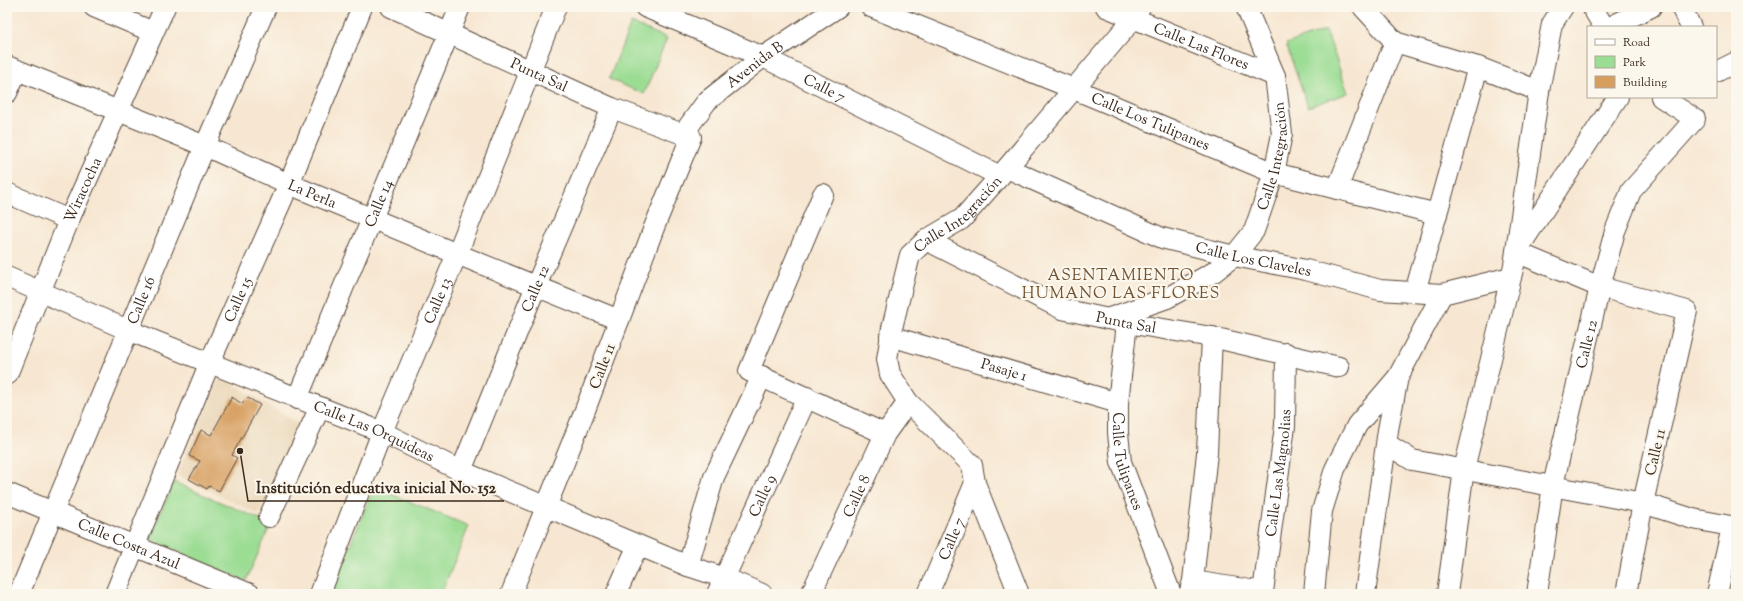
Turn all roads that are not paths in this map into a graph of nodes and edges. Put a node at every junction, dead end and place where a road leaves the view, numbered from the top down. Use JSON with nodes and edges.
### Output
{"nodes":[{"id":1,"x":94,"y":7,"type":"edge"},
{"id":2,"x":165,"y":7,"type":"edge"},
{"id":3,"x":266,"y":7,"type":"edge"},
{"id":4,"x":362,"y":7,"type":"edge"},
{"id":5,"x":391,"y":7,"type":"edge"},
{"id":6,"x":460,"y":7,"type":"edge"},
{"id":7,"x":645,"y":7,"type":"edge"},
{"id":8,"x":838,"y":7,"type":"edge"},
{"id":9,"x":870,"y":7,"type":"edge"},
{"id":10,"x":1106,"y":7,"type":"edge"},
{"id":11,"x":1246,"y":7,"type":"edge"},
{"id":12,"x":1363,"y":7,"type":"edge"},
{"id":13,"x":1563,"y":7,"type":"edge"},
{"id":14,"x":1592,"y":7,"type":"edge"},
{"id":15,"x":1651,"y":7,"type":"edge"},
{"id":16,"x":1681,"y":7,"type":"edge"},
{"id":17,"x":557,"y":10,"type":"edge"},
{"id":18,"x":1136,"y":13,"type":"edge"},
{"id":19,"x":1548,"y":15,"type":"edge"},
{"id":20,"x":1603,"y":26,"type":"edge"},
{"id":21,"x":1612,"y":26,"type":"edge"},
{"id":22,"x":1690,"y":26,"type":"edge"},
{"id":23,"x":154,"y":32,"type":"junction"},
{"id":24,"x":449,"y":33,"type":"junction"},
{"id":25,"x":1395,"y":42,"type":"junction"},
{"id":26,"x":763,"y":57,"type":"junction"},
{"id":27,"x":1736,"y":62,"type":"edge"},
{"id":28,"x":1478,"y":67,"type":"junction"},
{"id":29,"x":12,"y":68,"type":"edge"},
{"id":30,"x":530,"y":70,"type":"junction"},
{"id":31,"x":1717,"y":72,"type":"edge"},
{"id":32,"x":1275,"y":76,"type":"junction"},
{"id":33,"x":1074,"y":89,"type":"junction"},
{"id":34,"x":1539,"y":91,"type":"junction"},
{"id":35,"x":7,"y":93,"type":"edge"},
{"id":36,"x":1617,"y":98,"type":"edge"},
{"id":37,"x":1664,"y":98,"type":"edge"},
{"id":38,"x":612,"y":108,"type":"junction"},
{"id":39,"x":118,"y":111,"type":"junction"},
{"id":40,"x":687,"y":135,"type":"junction"},
{"id":41,"x":205,"y":146,"type":"junction"},
{"id":42,"x":1004,"y":172,"type":"junction"},
{"id":43,"x":1274,"y":173,"type":"junction"},
{"id":44,"x":290,"y":184,"type":"junction"},
{"id":45,"x":1337,"y":189,"type":"junction"},
{"id":46,"x":7,"y":193,"type":"edge"},
{"id":47,"x":823,"y":194,"type":"dead end"},
{"id":48,"x":1437,"y":214,"type":"junction"},
{"id":49,"x":372,"y":218,"type":"junction"},
{"id":50,"x":69,"y":220,"type":"junction"},
{"id":51,"x":926,"y":240,"type":"junction"},
{"id":52,"x":1516,"y":252,"type":"junction"},
{"id":53,"x":457,"y":254,"type":"junction"},
{"id":54,"x":1234,"y":256,"type":"junction"},
{"id":55,"x":7,"y":277,"type":"edge"},
{"id":56,"x":1511,"y":277,"type":"junction"},
{"id":57,"x":536,"y":286,"type":"junction"},
{"id":58,"x":1600,"y":287,"type":"junction"},
{"id":59,"x":41,"y":292,"type":"junction"},
{"id":60,"x":1415,"y":292,"type":"junction"},
{"id":61,"x":1442,"y":294,"type":"junction"},
{"id":62,"x":1107,"y":319,"type":"junction"},
{"id":63,"x":620,"y":320,"type":"junction"},
{"id":64,"x":1127,"y":323,"type":"junction"},
{"id":65,"x":130,"y":331,"type":"junction"},
{"id":66,"x":890,"y":336,"type":"junction"},
{"id":67,"x":1212,"y":337,"type":"junction"},
{"id":68,"x":1286,"y":353,"type":"junction"},
{"id":69,"x":210,"y":362,"type":"junction"},
{"id":70,"x":1339,"y":367,"type":"dead end"},
{"id":71,"x":756,"y":373,"type":"junction"},
{"id":72,"x":7,"y":376,"type":"edge"},
{"id":73,"x":1398,"y":378,"type":"junction"},
{"id":74,"x":808,"y":397,"type":"junction"},
{"id":75,"x":297,"y":398,"type":"junction"},
{"id":76,"x":908,"y":402,"type":"junction"},
{"id":77,"x":1118,"y":403,"type":"junction"},
{"id":78,"x":320,"y":407,"type":"junction"},
{"id":79,"x":382,"y":432,"type":"junction"},
{"id":80,"x":885,"y":434,"type":"junction"},
{"id":81,"x":1386,"y":444,"type":"junction"},
{"id":82,"x":1464,"y":470,"type":"junction"},
{"id":83,"x":460,"y":472,"type":"junction"},
{"id":84,"x":975,"y":483,"type":"junction"},
{"id":85,"x":1553,"y":485,"type":"junction"},
{"id":86,"x":7,"y":493,"type":"edge"},
{"id":87,"x":1643,"y":503,"type":"junction"},
{"id":88,"x":546,"y":507,"type":"junction"},
{"id":89,"x":52,"y":513,"type":"junction"},
{"id":90,"x":269,"y":517,"type":"dead end"},
{"id":91,"x":1734,"y":527,"type":"edge"},
{"id":92,"x":638,"y":545,"type":"junction"},
{"id":93,"x":136,"y":546,"type":"junction"},
{"id":94,"x":688,"y":566,"type":"junction"},
{"id":95,"x":721,"y":586,"type":"edge"},
{"id":96,"x":1191,"y":587,"type":"edge"},
{"id":97,"x":217,"y":588,"type":"edge"},
{"id":98,"x":19,"y":594,"type":"edge"},
{"id":99,"x":116,"y":594,"type":"edge"},
{"id":100,"x":250,"y":594,"type":"edge"},
{"id":101,"x":320,"y":594,"type":"edge"},
{"id":102,"x":511,"y":594,"type":"edge"},
{"id":103,"x":616,"y":594,"type":"edge"},
{"id":104,"x":762,"y":594,"type":"edge"},
{"id":105,"x":812,"y":594,"type":"edge"},
{"id":106,"x":928,"y":594,"type":"edge"},
{"id":107,"x":1019,"y":594,"type":"edge"},
{"id":108,"x":1170,"y":594,"type":"edge"},
{"id":109,"x":1314,"y":594,"type":"edge"},
{"id":110,"x":1365,"y":594,"type":"edge"},
{"id":111,"x":1447,"y":594,"type":"edge"},
{"id":112,"x":1537,"y":594,"type":"edge"},
{"id":113,"x":1626,"y":594,"type":"edge"},
{"id":114,"x":1717,"y":594,"type":"edge"}],
"edges":[{"from":1,"to":23,"type":"street"},
{"from":2,"to":23,"type":"street","name":"Wiracocha"},
{"from":3,"to":41,"type":"street","name":"Calle 16"},
{"from":4,"to":44,"type":"street","name":"Calle 15"},
{"from":5,"to":24,"type":"street","name":"Punta Sal"},
{"from":6,"to":24,"type":"street","name":"Calle 14"},
{"from":7,"to":26,"type":"street","name":"Calle 7"},
{"from":8,"to":26,"type":"street","name":"Avenida B"},
{"from":9,"to":33,"type":"street","name":"Calle Los Tulipanes"},
{"from":10,"to":18,"type":"street","name":"Calle Las Flores"},
{"from":11,"to":32,"type":"street","name":"Calle Integración"},
{"from":12,"to":25,"type":"street"},
{"from":13,"to":19,"type":"street"},
{"from":14,"to":20,"type":"street"},
{"from":15,"to":21,"type":"street"},
{"from":16,"to":22,"type":"street"},
{"from":17,"to":30,"type":"street","name":"Calle 13"},
{"from":18,"to":32,"type":"street","name":"Calle Las Flores"},
{"from":18,"to":33,"type":"street","name":"Calle Integración"},
{"from":19,"to":34,"type":"street"},
{"from":23,"to":39,"type":"street","name":"Wiracocha"},
{"from":24,"to":30,"type":"street","name":"Punta Sal"},
{"from":24,"to":49,"type":"street","name":"Calle 14"},
{"from":25,"to":28,"type":"street"},
{"from":25,"to":45,"type":"street"},
{"from":26,"to":40,"type":"street","name":"Avenida B"},
{"from":26,"to":42,"type":"street","name":"Calle 7"},
{"from":27,"to":31,"type":"street"},
{"from":28,"to":34,"type":"street"},
{"from":28,"to":48,"type":"street"},
{"from":29,"to":35,"type":"street"},
{"from":29,"to":39,"type":"street","name":"La Perla"},
{"from":30,"to":38,"type":"street","name":"Punta Sal"},
{"from":30,"to":53,"type":"street","name":"Calle 13"},
{"from":32,"to":43,"type":"street","name":"Calle Integración"},
{"from":33,"to":42,"type":"street","name":"Calle Integración"},
{"from":33,"to":43,"type":"street","name":"Calle Los Tulipanes"},
{"from":34,"to":52,"type":"street"},
{"from":36,"to":52,"type":"street"},
{"from":37,"to":58,"type":"street","name":"Calle 12"},
{"from":38,"to":40,"type":"street","name":"Punta Sal"},
{"from":38,"to":57,"type":"street","name":"Calle 12"},
{"from":39,"to":41,"type":"street","name":"La Perla"},
{"from":39,"to":50,"type":"street","name":"Wiracocha"},
{"from":40,"to":63,"type":"street","name":"Calle 11"},
{"from":41,"to":44,"type":"street","name":"La Perla"},
{"from":41,"to":65,"type":"street","name":"Calle 16"},
{"from":42,"to":51,"type":"street","name":"Calle Integración"},
{"from":42,"to":54,"type":"street","name":"Calle Los Claveles"},
{"from":43,"to":45,"type":"street","name":"Calle Los Tulipanes"},
{"from":43,"to":54,"type":"street","name":"Calle Integración"},
{"from":44,"to":49,"type":"street","name":"La Perla"},
{"from":44,"to":69,"type":"street","name":"Calle 15"},
{"from":45,"to":48,"type":"street","name":"Calle Los Tulipanes"},
{"from":46,"to":50,"type":"street"},
{"from":47,"to":71,"type":"street"},
{"from":48,"to":60,"type":"street"},
{"from":49,"to":53,"type":"street","name":"La Perla"},
{"from":49,"to":75,"type":"street","name":"Calle 14"},
{"from":50,"to":59,"type":"street","name":"Wiracocha"},
{"from":51,"to":62,"type":"street","name":"Punta Sal"},
{"from":51,"to":66,"type":"street","name":"Calle Integración"},
{"from":52,"to":56,"type":"street"},
{"from":52,"to":58,"type":"street"},
{"from":53,"to":57,"type":"street","name":"La Perla"},
{"from":53,"to":79,"type":"street","name":"Calle 13"},
{"from":54,"to":60,"type":"street","name":"Calle Los Claveles"},
{"from":54,"to":62,"type":"street","name":"Calle Integración"},
{"from":55,"to":59,"type":"street","name":"Calle Las Orquídeas"},
{"from":56,"to":61,"type":"street","name":"Calle Los Claveles"},
{"from":56,"to":82,"type":"street"},
{"from":57,"to":63,"type":"street","name":"La Perla"},
{"from":57,"to":83,"type":"street","name":"Calle 12"},
{"from":58,"to":85,"type":"street","name":"Calle 12"},
{"from":58,"to":87,"type":"street","name":"Calle 11"},
{"from":59,"to":65,"type":"street","name":"Calle Las Orquídeas"},
{"from":59,"to":72,"type":"street","name":"Wiracocha"},
{"from":60,"to":61,"type":"street","name":"Calle Los Claveles"},
{"from":61,"to":73,"type":"street"},
{"from":62,"to":64,"type":"street","name":"Punta Sal"},
{"from":63,"to":88,"type":"street","name":"Calle 11"},
{"from":64,"to":67,"type":"street","name":"Punta Sal"},
{"from":64,"to":77,"type":"street","name":"Calle Tulipanes"},
{"from":65,"to":69,"type":"street","name":"Calle Las Orquídeas"},
{"from":65,"to":89,"type":"street","name":"Calle 16"},
{"from":66,"to":76,"type":"street","name":"Calle Integración"},
{"from":66,"to":77,"type":"street","name":"Pasaje 1"},
{"from":67,"to":68,"type":"street","name":"Punta Sal"},
{"from":67,"to":96,"type":"street"},
{"from":68,"to":70,"type":"street","name":"Punta Sal"},
{"from":68,"to":96,"type":"street","name":"Calle Las Magnolias"},
{"from":69,"to":75,"type":"street","name":"Calle Las Orquídeas"},
{"from":69,"to":93,"type":"street","name":"Calle 15"},
{"from":71,"to":74,"type":"street"},
{"from":71,"to":94,"type":"street"},
{"from":73,"to":81,"type":"street"},
{"from":73,"to":109,"type":"street"},
{"from":74,"to":80,"type":"street"},
{"from":74,"to":95,"type":"street","name":"Calle 9"},
{"from":75,"to":78,"type":"street","name":"Calle Las Orquídeas"},
{"from":76,"to":80,"type":"street","name":"Calle 8"},
{"from":76,"to":84,"type":"street","name":"Calle Integración"},
{"from":77,"to":108,"type":"street","name":"Calle Tulipanes"},
{"from":78,"to":79,"type":"street","name":"Calle Las Orquídeas"},
{"from":78,"to":90,"type":"street"},
{"from":79,"to":83,"type":"street","name":"Calle Las Orquídeas"},
{"from":79,"to":101,"type":"street","name":"Calle 13"},
{"from":80,"to":105,"type":"street","name":"Calle 8"},
{"from":81,"to":82,"type":"street"},
{"from":81,"to":110,"type":"street"},
{"from":82,"to":85,"type":"street"},
{"from":82,"to":111,"type":"street"},
{"from":83,"to":88,"type":"street","name":"Calle Las Orquídeas"},
{"from":84,"to":106,"type":"street","name":"Calle 7"},
{"from":84,"to":107,"type":"street","name":"Calle Integración"},
{"from":85,"to":87,"type":"street"},
{"from":85,"to":112,"type":"street","name":"Calle 12"},
{"from":86,"to":89,"type":"street","name":"Calle Costa Azul"},
{"from":87,"to":91,"type":"street"},
{"from":87,"to":113,"type":"street","name":"Calle 11"},
{"from":88,"to":92,"type":"street","name":"Calle Las Orquídeas"},
{"from":88,"to":102,"type":"street","name":"Calle 11"},
{"from":89,"to":93,"type":"street","name":"Calle Costa Azul"},
{"from":89,"to":98,"type":"street","name":"Calle 16"},
{"from":91,"to":114,"type":"street"},
{"from":92,"to":94,"type":"street","name":"Calle Las Orquídeas"},
{"from":92,"to":103,"type":"street"},
{"from":93,"to":97,"type":"street","name":"Calle Costa Azul"},
{"from":93,"to":99,"type":"street","name":"Calle 15"},
{"from":94,"to":95,"type":"street","name":"Calle Las Orquídeas"},
{"from":95,"to":104,"type":"street","name":"Calle Las Orquídeas"},
{"from":97,"to":100,"type":"street","name":"Calle Costa Azul"}]}
